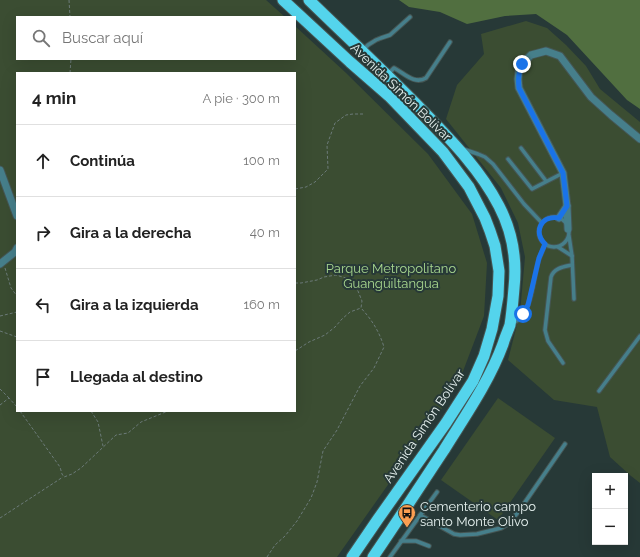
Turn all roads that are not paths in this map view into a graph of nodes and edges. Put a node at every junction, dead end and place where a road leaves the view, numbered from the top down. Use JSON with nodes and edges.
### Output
{"nodes":[{"id":1,"x":283,"y":0,"type":"edge"},
{"id":2,"x":309,"y":0,"type":"edge"},
{"id":3,"x":410,"y":17,"type":"dead end"},
{"id":4,"x":450,"y":42,"type":"dead end"},
{"id":5,"x":362,"y":51,"type":"junction"},
{"id":6,"x":387,"y":75,"type":"junction"},
{"id":7,"x":640,"y":138,"type":"edge"},
{"id":8,"x":458,"y":147,"type":"junction"},
{"id":9,"x":522,"y":148,"type":"dead end"},
{"id":10,"x":508,"y":159,"type":"dead end"},
{"id":11,"x":0,"y":170,"type":"edge"},
{"id":12,"x":563,"y":173,"type":"junction"},
{"id":13,"x":546,"y":181,"type":"junction"},
{"id":14,"x":7,"y":191,"type":"junction"},
{"id":15,"x":0,"y":196,"type":"edge"},
{"id":16,"x":567,"y":206,"type":"junction"},
{"id":17,"x":16,"y":214,"type":"edge"},
{"id":18,"x":559,"y":218,"type":"junction"},
{"id":19,"x":542,"y":223,"type":"junction"},
{"id":20,"x":568,"y":231,"type":"junction"},
{"id":21,"x":545,"y":244,"type":"junction"},
{"id":22,"x":558,"y":247,"type":"junction"},
{"id":23,"x":16,"y":250,"type":"edge"},
{"id":24,"x":572,"y":256,"type":"junction"},
{"id":25,"x":3,"y":261,"type":"edge"},
{"id":26,"x":572,"y":265,"type":"junction"},
{"id":27,"x":574,"y":299,"type":"dead end"},
{"id":28,"x":509,"y":326,"type":"junction"},
{"id":29,"x":640,"y":336,"type":"edge"},
{"id":30,"x":563,"y":363,"type":"dead end"},
{"id":31,"x":599,"y":392,"type":"dead end"},
{"id":32,"x":565,"y":444,"type":"dead end"},
{"id":33,"x":437,"y":492,"type":"dead end"},
{"id":34,"x":420,"y":515,"type":"junction"},
{"id":35,"x":401,"y":541,"type":"junction"},
{"id":36,"x":429,"y":546,"type":"dead end"},
{"id":37,"x":375,"y":556,"type":"edge"},
{"id":38,"x":352,"y":557,"type":"edge"},
{"id":39,"x":390,"y":557,"type":"edge"}],
"edges":[{"from":1,"to":38,"type":"highway","name":"Avenida Simón Bolívar"},
{"from":2,"to":5,"type":"highway","name":"Avenida Simón Bolívar"},
{"from":3,"to":5,"type":"lane"},
{"from":4,"to":6,"type":"lane"},
{"from":5,"to":6,"type":"highway","name":"Avenida Simón Bolívar"},
{"from":6,"to":8,"type":"highway","name":"Avenida Simón Bolívar"},
{"from":7,"to":12,"type":"street"},
{"from":8,"to":19,"type":"lane"},
{"from":8,"to":28,"type":"highway","name":"Avenida Simón Bolívar"},
{"from":9,"to":13,"type":"lane"},
{"from":10,"to":13,"type":"lane"},
{"from":11,"to":14,"type":"street"},
{"from":12,"to":13,"type":"lane"},
{"from":12,"to":16,"type":"street"},
{"from":14,"to":15,"type":"street"},
{"from":14,"to":17,"type":"street"},
{"from":16,"to":18,"type":"street"},
{"from":16,"to":20,"type":"street"},
{"from":18,"to":19,"type":"lane"},
{"from":18,"to":20,"type":"lane"},
{"from":19,"to":21,"type":"lane"},
{"from":20,"to":22,"type":"lane"},
{"from":20,"to":24,"type":"lane"},
{"from":21,"to":22,"type":"lane"},
{"from":21,"to":28,"type":"lane"},
{"from":22,"to":24,"type":"lane"},
{"from":23,"to":25,"type":"street"},
{"from":24,"to":26,"type":"lane"},
{"from":26,"to":27,"type":"lane"},
{"from":26,"to":30,"type":"lane"},
{"from":28,"to":37,"type":"highway","name":"Avenida Simón Bolívar"},
{"from":29,"to":31,"type":"lane"},
{"from":32,"to":34,"type":"lane"},
{"from":33,"to":34,"type":"lane"},
{"from":34,"to":35,"type":"lane"},
{"from":35,"to":36,"type":"lane"},
{"from":35,"to":39,"type":"lane"}]}
